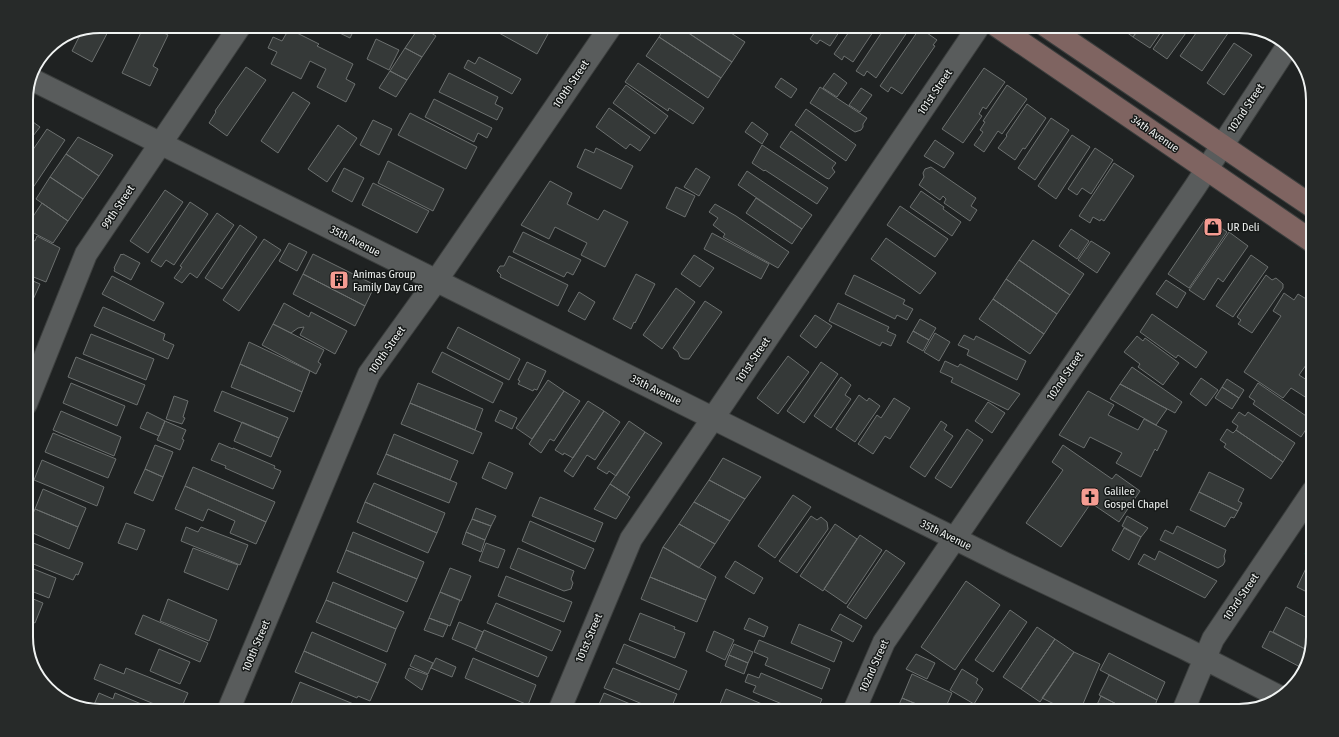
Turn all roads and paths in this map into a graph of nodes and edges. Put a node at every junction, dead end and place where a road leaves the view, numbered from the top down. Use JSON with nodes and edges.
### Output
{"nodes":[{"id":1,"x":235,"y":33,"type":"edge"},
{"id":2,"x":606,"y":33,"type":"edge"},
{"id":3,"x":974,"y":33,"type":"edge"},
{"id":4,"x":1007,"y":33,"type":"edge"},
{"id":5,"x":1056,"y":33,"type":"edge"},
{"id":6,"x":1284,"y":51,"type":"edge"},
{"id":7,"x":36,"y":81,"type":"edge"},
{"id":8,"x":161,"y":144,"type":"junction"},
{"id":9,"x":1221,"y":146,"type":"junction"},
{"id":10,"x":1206,"y":170,"type":"junction"},
{"id":11,"x":1306,"y":202,"type":"edge"},
{"id":12,"x":1306,"y":237,"type":"edge"},
{"id":13,"x":436,"y":281,"type":"junction"},
{"id":14,"x":33,"y":386,"type":"edge"},
{"id":15,"x":713,"y":418,"type":"junction"},
{"id":16,"x":1306,"y":501,"type":"edge"},
{"id":17,"x":954,"y":539,"type":"junction"},
{"id":18,"x":1205,"y":658,"type":"junction"},
{"id":19,"x":1274,"y":694,"type":"edge"},
{"id":20,"x":231,"y":704,"type":"edge"},
{"id":21,"x":562,"y":704,"type":"edge"},
{"id":22,"x":857,"y":704,"type":"edge"},
{"id":23,"x":1186,"y":704,"type":"edge"}],
"edges":[{"from":1,"to":8,"type":"street","name":"99th Street"},
{"from":2,"to":13,"type":"street","name":"100th Street"},
{"from":3,"to":15,"type":"street","name":"101st Street"},
{"from":4,"to":10,"type":"street","name":"34th Avenue"},
{"from":5,"to":9,"type":"street"},
{"from":6,"to":9,"type":"street","name":"102nd Street"},
{"from":7,"to":8,"type":"street","name":"35th Avenue"},
{"from":8,"to":13,"type":"street","name":"35th Avenue"},
{"from":8,"to":14,"type":"street","name":"99th Street"},
{"from":9,"to":10,"type":"street","name":"102nd Street"},
{"from":9,"to":11,"type":"street"},
{"from":10,"to":12,"type":"street","name":"34th Avenue"},
{"from":10,"to":17,"type":"street","name":"102nd Street"},
{"from":13,"to":15,"type":"street","name":"35th Avenue"},
{"from":13,"to":20,"type":"street","name":"100th Street"},
{"from":15,"to":17,"type":"street","name":"35th Avenue"},
{"from":15,"to":21,"type":"street","name":"101st Street"},
{"from":16,"to":18,"type":"street","name":"103rd Street"},
{"from":17,"to":18,"type":"street","name":"35th Avenue"},
{"from":17,"to":22,"type":"street","name":"102nd Street"},
{"from":18,"to":19,"type":"street","name":"35th Avenue"},
{"from":18,"to":23,"type":"street","name":"103rd Street"}]}
